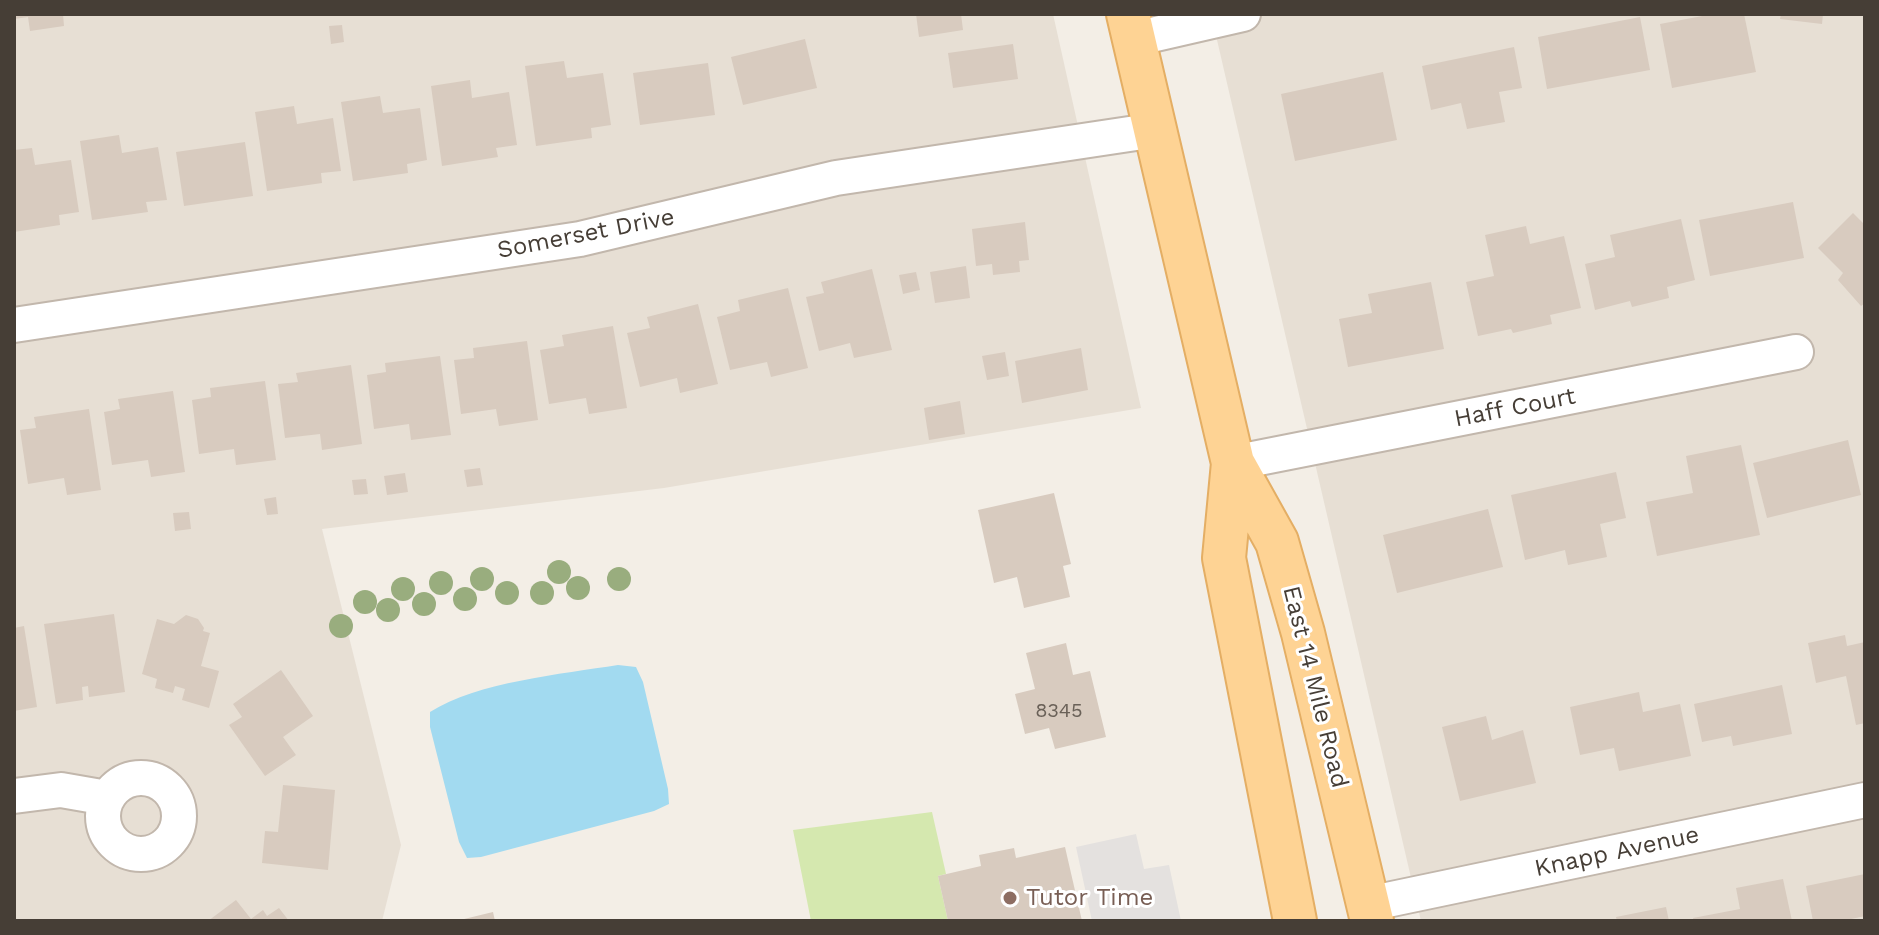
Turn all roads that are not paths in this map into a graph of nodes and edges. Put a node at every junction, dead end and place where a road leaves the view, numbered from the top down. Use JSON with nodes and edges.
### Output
{"nodes":[{"id":1,"x":1243,"y":14,"type":"edge"},
{"id":2,"x":1131,"y":26,"type":"edge"},
{"id":3,"x":1156,"y":130,"type":"junction"},
{"id":4,"x":14,"y":325,"type":"edge"},
{"id":5,"x":1796,"y":352,"type":"dead end"},
{"id":6,"x":1233,"y":463,"type":"junction"},
{"id":7,"x":14,"y":796,"type":"edge"},
{"id":8,"x":107,"y":798,"type":"dead end"},
{"id":9,"x":1865,"y":800,"type":"edge"},
{"id":10,"x":1370,"y":913,"type":"edge"},
{"id":11,"x":1295,"y":921,"type":"edge"}],
"edges":[{"from":1,"to":2,"type":"street"},
{"from":2,"to":3,"type":"main road","name":"East 14 Mile Road"},
{"from":3,"to":4,"type":"street","name":"Somerset Drive"},
{"from":3,"to":6,"type":"main road","name":"East 14 Mile Road"},
{"from":5,"to":6,"type":"street","name":"Haff Court"},
{"from":6,"to":10,"type":"main road","name":"East 14 Mile Road"},
{"from":6,"to":11,"type":"main road","name":"East 14 Mile Road"},
{"from":7,"to":8,"type":"street"},
{"from":9,"to":10,"type":"street","name":"Knapp Avenue"}]}
